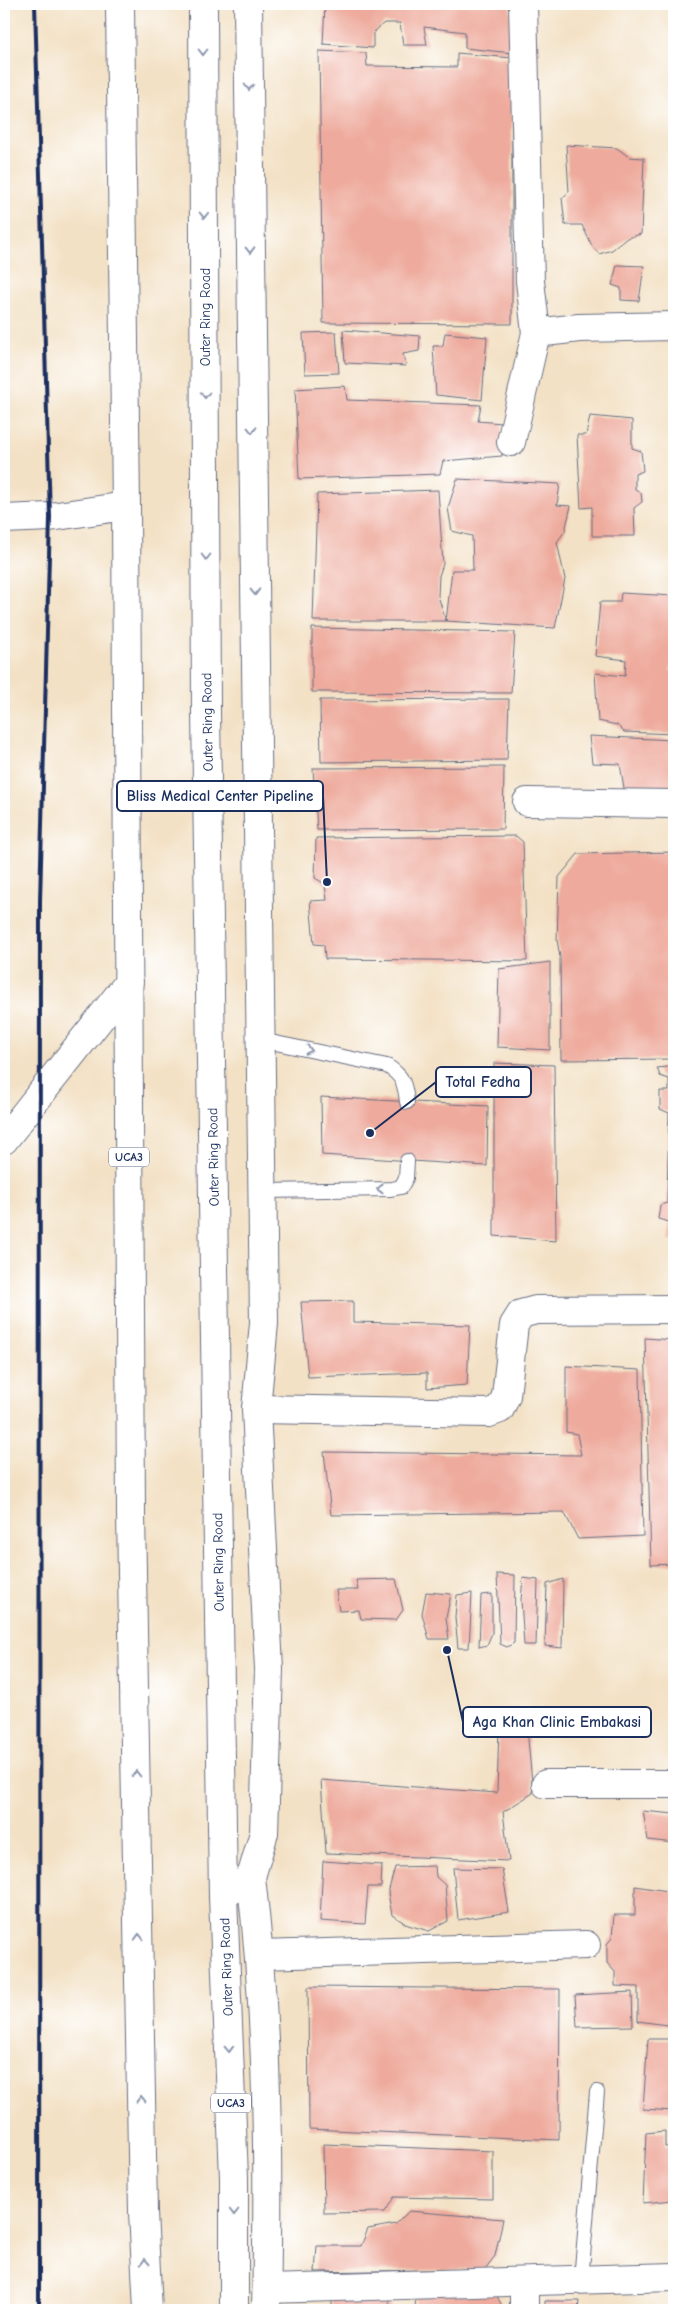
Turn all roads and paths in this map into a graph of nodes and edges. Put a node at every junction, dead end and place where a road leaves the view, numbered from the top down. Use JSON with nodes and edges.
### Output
{"nodes":[{"id":1,"x":120,"y":4,"type":"edge"},
{"id":2,"x":203,"y":4,"type":"edge"},
{"id":3,"x":248,"y":4,"type":"edge"},
{"id":4,"x":523,"y":4,"type":"edge"},
{"id":5,"x":674,"y":326,"type":"edge"},
{"id":6,"x":536,"y":333,"type":"junction"},
{"id":7,"x":511,"y":442,"type":"dead end"},
{"id":8,"x":126,"y":506,"type":"junction"},
{"id":9,"x":4,"y":519,"type":"edge"},
{"id":10,"x":528,"y":802,"type":"dead end"},
{"id":11,"x":674,"y":804,"type":"edge"},
{"id":12,"x":128,"y":982,"type":"junction"},
{"id":13,"x":262,"y":1040,"type":"junction"},
{"id":14,"x":407,"y":1102,"type":"dead end"},
{"id":15,"x":4,"y":1140,"type":"edge"},
{"id":16,"x":407,"y":1161,"type":"dead end"},
{"id":17,"x":263,"y":1191,"type":"junction"},
{"id":18,"x":674,"y":1309,"type":"edge"},
{"id":19,"x":256,"y":1408,"type":"junction"},
{"id":20,"x":546,"y":1784,"type":"dead end"},
{"id":21,"x":674,"y":1784,"type":"edge"},
{"id":22,"x":251,"y":1876,"type":"junction"},
{"id":23,"x":223,"y":1896,"type":"junction"},
{"id":24,"x":586,"y":1944,"type":"dead end"},
{"id":25,"x":260,"y":1955,"type":"junction"},
{"id":26,"x":597,"y":2092,"type":"dead end"},
{"id":27,"x":674,"y":2277,"type":"edge"},
{"id":28,"x":581,"y":2280,"type":"junction"},
{"id":29,"x":524,"y":2283,"type":"junction"},
{"id":30,"x":266,"y":2299,"type":"edge"},
{"id":31,"x":148,"y":2310,"type":"edge"},
{"id":32,"x":234,"y":2310,"type":"edge"},
{"id":33,"x":524,"y":2310,"type":"edge"}],
"edges":[{"from":1,"to":8,"type":"main road","number":"UCA3"},
{"from":2,"to":23,"type":"main road","name":"Outer Ring Road","number":"UCA3","one_way":true},
{"from":3,"to":13,"type":"main road","one_way":true},
{"from":4,"to":6,"type":"main road"},
{"from":5,"to":6,"type":"main road"},
{"from":6,"to":7,"type":"main road"},
{"from":8,"to":9,"type":"main road"},
{"from":8,"to":12,"type":"main road","number":"UCA3"},
{"from":10,"to":11,"type":"main road"},
{"from":12,"to":15,"type":"main road"},
{"from":31,"to":12,"type":"main road","number":"UCA3","one_way":true},
{"from":13,"to":14,"type":"lane","one_way":true},
{"from":13,"to":17,"type":"main road"},
{"from":16,"to":17,"type":"lane","one_way":true},
{"from":17,"to":19,"type":"main road"},
{"from":18,"to":19,"type":"main road"},
{"from":19,"to":22,"type":"main road"},
{"from":20,"to":21,"type":"main road"},
{"from":22,"to":23,"type":"main road"},
{"from":22,"to":25,"type":"main road"},
{"from":23,"to":32,"type":"main road","name":"Outer Ring Road","number":"UCA3","one_way":true},
{"from":24,"to":25,"type":"main road"},
{"from":25,"to":30,"type":"main road"},
{"from":26,"to":28,"type":"lane"},
{"from":27,"to":28,"type":"main road"},
{"from":28,"to":29,"type":"main road"},
{"from":29,"to":30,"type":"main road"},
{"from":29,"to":33,"type":"main road"}]}
